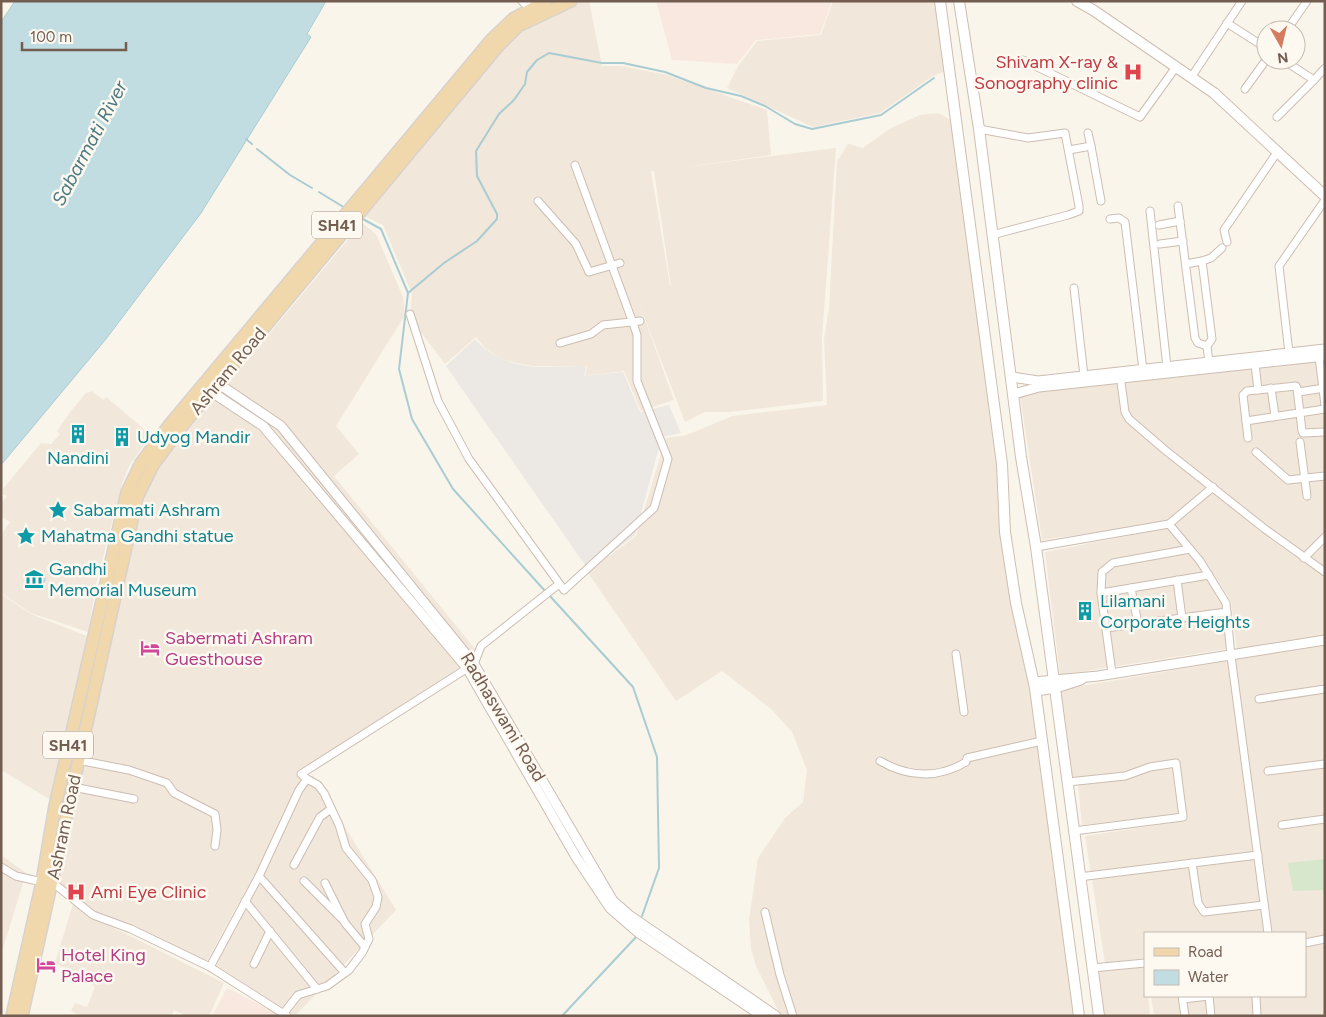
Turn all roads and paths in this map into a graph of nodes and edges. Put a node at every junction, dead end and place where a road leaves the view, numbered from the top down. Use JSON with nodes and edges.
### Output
{"nodes":[{"id":1,"x":546,"y":1,"type":"edge"},
{"id":2,"x":571,"y":1,"type":"edge"},
{"id":3,"x":940,"y":1,"type":"edge"},
{"id":4,"x":959,"y":1,"type":"edge"},
{"id":5,"x":1077,"y":1,"type":"edge"},
{"id":6,"x":1089,"y":1,"type":"edge"},
{"id":7,"x":1242,"y":1,"type":"edge"},
{"id":8,"x":1307,"y":1,"type":"edge"},
{"id":9,"x":530,"y":9,"type":"edge"},
{"id":10,"x":1294,"y":20,"type":"edge"},
{"id":11,"x":1227,"y":23,"type":"junction"},
{"id":12,"x":1256,"y":42,"type":"edge"},
{"id":13,"x":1023,"y":60,"type":"dead end"},
{"id":14,"x":1176,"y":67,"type":"junction"},
{"id":15,"x":1325,"y":68,"type":"edge"},
{"id":16,"x":1259,"y":70,"type":"edge"},
{"id":17,"x":1298,"y":70,"type":"edge"},
{"id":18,"x":1194,"y":73,"type":"junction"},
{"id":19,"x":1314,"y":80,"type":"junction"},
{"id":20,"x":1246,"y":89,"type":"dead end"},
{"id":21,"x":1277,"y":117,"type":"dead end"},
{"id":22,"x":979,"y":129,"type":"junction"},
{"id":23,"x":1088,"y":133,"type":"dead end"},
{"id":24,"x":1091,"y":146,"type":"junction"},
{"id":25,"x":1069,"y":150,"type":"junction"},
{"id":26,"x":1278,"y":151,"type":"junction"},
{"id":27,"x":575,"y":165,"type":"dead end"},
{"id":28,"x":1325,"y":188,"type":"edge"},
{"id":29,"x":1325,"y":196,"type":"edge"},
{"id":30,"x":1325,"y":200,"type":"edge"},
{"id":31,"x":538,"y":201,"type":"dead end"},
{"id":32,"x":1101,"y":201,"type":"dead end"},
{"id":33,"x":1178,"y":206,"type":"dead end"},
{"id":34,"x":1150,"y":211,"type":"dead end"},
{"id":35,"x":1110,"y":219,"type":"dead end"},
{"id":36,"x":1180,"y":221,"type":"junction"},
{"id":37,"x":1158,"y":224,"type":"dead end"},
{"id":38,"x":992,"y":235,"type":"junction"},
{"id":39,"x":1183,"y":242,"type":"junction"},
{"id":40,"x":1160,"y":244,"type":"dead end"},
{"id":41,"x":1202,"y":261,"type":"junction"},
{"id":42,"x":620,"y":262,"type":"dead end"},
{"id":43,"x":1186,"y":264,"type":"junction"},
{"id":44,"x":611,"y":266,"type":"junction"},
{"id":45,"x":1074,"y":288,"type":"dead end"},
{"id":46,"x":410,"y":314,"type":"dead end"},
{"id":47,"x":636,"y":322,"type":"junction"},
{"id":48,"x":560,"y":343,"type":"dead end"},
{"id":49,"x":1207,"y":346,"type":"junction"},
{"id":50,"x":1289,"y":354,"type":"junction"},
{"id":51,"x":1323,"y":354,"type":"edge"},
{"id":52,"x":1209,"y":362,"type":"junction"},
{"id":53,"x":1255,"y":364,"type":"junction"},
{"id":54,"x":1167,"y":367,"type":"junction"},
{"id":55,"x":1143,"y":370,"type":"junction"},
{"id":56,"x":1120,"y":375,"type":"junction"},
{"id":57,"x":1084,"y":376,"type":"junction"},
{"id":58,"x":1012,"y":377,"type":"junction"},
{"id":59,"x":210,"y":384,"type":"junction"},
{"id":60,"x":1271,"y":388,"type":"junction"},
{"id":61,"x":1324,"y":388,"type":"edge"},
{"id":62,"x":1258,"y":390,"type":"junction"},
{"id":63,"x":1298,"y":392,"type":"junction"},
{"id":64,"x":1014,"y":394,"type":"junction"},
{"id":65,"x":1325,"y":405,"type":"edge"},
{"id":66,"x":1325,"y":409,"type":"edge"},
{"id":67,"x":1300,"y":412,"type":"junction"},
{"id":68,"x":1275,"y":416,"type":"junction"},
{"id":69,"x":1246,"y":421,"type":"junction"},
{"id":70,"x":1325,"y":432,"type":"edge"},
{"id":71,"x":1248,"y":438,"type":"dead end"},
{"id":72,"x":1300,"y":442,"type":"dead end"},
{"id":73,"x":1256,"y":452,"type":"dead end"},
{"id":74,"x":1325,"y":476,"type":"edge"},
{"id":75,"x":1305,"y":478,"type":"junction"},
{"id":76,"x":138,"y":480,"type":"junction"},
{"id":77,"x":1213,"y":487,"type":"junction"},
{"id":78,"x":1307,"y":496,"type":"dead end"},
{"id":79,"x":1169,"y":524,"type":"junction"},
{"id":80,"x":1325,"y":537,"type":"edge"},
{"id":81,"x":1036,"y":547,"type":"junction"},
{"id":82,"x":1190,"y":549,"type":"junction"},
{"id":83,"x":1304,"y":558,"type":"junction"},
{"id":84,"x":1325,"y":572,"type":"edge"},
{"id":85,"x":1208,"y":575,"type":"junction"},
{"id":86,"x":1177,"y":580,"type":"junction"},
{"id":87,"x":560,"y":584,"type":"junction"},
{"id":88,"x":1131,"y":588,"type":"junction"},
{"id":89,"x":1101,"y":593,"type":"junction"},
{"id":90,"x":1227,"y":612,"type":"junction"},
{"id":91,"x":1182,"y":618,"type":"junction"},
{"id":92,"x":1138,"y":624,"type":"junction"},
{"id":93,"x":1106,"y":628,"type":"junction"},
{"id":94,"x":1325,"y":640,"type":"edge"},
{"id":95,"x":956,"y":654,"type":"dead end"},
{"id":96,"x":1231,"y":656,"type":"junction"},
{"id":97,"x":470,"y":666,"type":"junction"},
{"id":98,"x":1112,"y":673,"type":"junction"},
{"id":99,"x":1055,"y":684,"type":"junction"},
{"id":100,"x":1035,"y":687,"type":"junction"},
{"id":101,"x":1325,"y":689,"type":"edge"},
{"id":102,"x":1259,"y":699,"type":"dead end"},
{"id":103,"x":964,"y":712,"type":"dead end"},
{"id":104,"x":1042,"y":741,"type":"junction"},
{"id":105,"x":78,"y":760,"type":"junction"},
{"id":106,"x":880,"y":761,"type":"dead end"},
{"id":107,"x":1325,"y":764,"type":"edge"},
{"id":108,"x":1268,"y":771,"type":"dead end"},
{"id":109,"x":307,"y":779,"type":"junction"},
{"id":110,"x":1068,"y":782,"type":"junction"},
{"id":111,"x":72,"y":787,"type":"junction"},
{"id":112,"x":134,"y":799,"type":"dead end"},
{"id":113,"x":331,"y":809,"type":"junction"},
{"id":114,"x":1325,"y":819,"type":"edge"},
{"id":115,"x":1282,"y":825,"type":"dead end"},
{"id":116,"x":1074,"y":831,"type":"junction"},
{"id":117,"x":215,"y":846,"type":"dead end"},
{"id":118,"x":1258,"y":855,"type":"junction"},
{"id":119,"x":1192,"y":863,"type":"junction"},
{"id":120,"x":294,"y":865,"type":"dead end"},
{"id":121,"x":1,"y":867,"type":"edge"},
{"id":122,"x":259,"y":876,"type":"junction"},
{"id":123,"x":1079,"y":877,"type":"junction"},
{"id":124,"x":304,"y":880,"type":"dead end"},
{"id":125,"x":47,"y":882,"type":"junction"},
{"id":126,"x":326,"y":883,"type":"dead end"},
{"id":127,"x":245,"y":901,"type":"junction"},
{"id":128,"x":1264,"y":905,"type":"junction"},
{"id":129,"x":765,"y":912,"type":"dead end"},
{"id":130,"x":345,"y":923,"type":"junction"},
{"id":131,"x":642,"y":930,"type":"junction"},
{"id":132,"x":270,"y":931,"type":"junction"},
{"id":133,"x":1268,"y":932,"type":"edge"},
{"id":134,"x":1325,"y":939,"type":"edge"},
{"id":135,"x":1306,"y":942,"type":"edge"},
{"id":136,"x":365,"y":947,"type":"junction"},
{"id":137,"x":1144,"y":963,"type":"edge"},
{"id":138,"x":254,"y":964,"type":"dead end"},
{"id":139,"x":210,"y":967,"type":"junction"},
{"id":140,"x":1092,"y":968,"type":"junction"},
{"id":141,"x":344,"y":973,"type":"junction"},
{"id":142,"x":317,"y":989,"type":"junction"},
{"id":143,"x":1183,"y":997,"type":"edge"},
{"id":144,"x":1209,"y":997,"type":"edge"},
{"id":145,"x":1256,"y":997,"type":"edge"},
{"id":146,"x":286,"y":1015,"type":"edge"},
{"id":147,"x":12,"y":1016,"type":"edge"},
{"id":148,"x":22,"y":1016,"type":"edge"},
{"id":149,"x":762,"y":1016,"type":"edge"},
{"id":150,"x":776,"y":1016,"type":"edge"},
{"id":151,"x":794,"y":1016,"type":"edge"},
{"id":152,"x":1079,"y":1016,"type":"edge"},
{"id":153,"x":1099,"y":1016,"type":"edge"},
{"id":154,"x":1185,"y":1016,"type":"edge"},
{"id":155,"x":1212,"y":1016,"type":"edge"},
{"id":156,"x":1257,"y":1016,"type":"edge"}],
"edges":[{"from":1,"to":9,"type":"main road","name":"Ashram Road"},
{"from":2,"to":9,"type":"main road","name":"Ashram Road"},
{"from":3,"to":100,"type":"main road"},
{"from":4,"to":22,"type":"main road"},
{"from":5,"to":14,"type":"main road"},
{"from":6,"to":18,"type":"main road"},
{"from":7,"to":11,"type":"street"},
{"from":8,"to":10,"type":"street"},
{"from":9,"to":59,"type":"main road","name":"Ashram Road"},
{"from":11,"to":12,"type":"street"},
{"from":11,"to":18,"type":"street"},
{"from":13,"to":14,"type":"street"},
{"from":14,"to":26,"type":"main road"},
{"from":15,"to":19,"type":"street"},
{"from":16,"to":20,"type":"street"},
{"from":17,"to":19,"type":"street"},
{"from":18,"to":28,"type":"main road"},
{"from":19,"to":21,"type":"street"},
{"from":22,"to":25,"type":"street"},
{"from":22,"to":38,"type":"main road"},
{"from":23,"to":24,"type":"street"},
{"from":24,"to":25,"type":"street"},
{"from":24,"to":32,"type":"street"},
{"from":25,"to":38,"type":"street"},
{"from":26,"to":29,"type":"main road"},
{"from":26,"to":41,"type":"street"},
{"from":27,"to":44,"type":"street"},
{"from":30,"to":50,"type":"street"},
{"from":31,"to":44,"type":"street"},
{"from":33,"to":36,"type":"street"},
{"from":34,"to":54,"type":"street"},
{"from":35,"to":55,"type":"street"},
{"from":36,"to":37,"type":"street"},
{"from":36,"to":39,"type":"street"},
{"from":38,"to":58,"type":"main road"},
{"from":39,"to":40,"type":"street"},
{"from":39,"to":43,"type":"street"},
{"from":41,"to":43,"type":"street"},
{"from":41,"to":49,"type":"street"},
{"from":42,"to":44,"type":"street"},
{"from":43,"to":49,"type":"street"},
{"from":44,"to":47,"type":"street"},
{"from":45,"to":57,"type":"street"},
{"from":46,"to":87,"type":"street"},
{"from":47,"to":48,"type":"street"},
{"from":47,"to":87,"type":"street"},
{"from":49,"to":52,"type":"street"},
{"from":50,"to":51,"type":"street"},
{"from":50,"to":52,"type":"street"},
{"from":51,"to":53,"type":"street"},
{"from":51,"to":61,"type":"street"},
{"from":52,"to":54,"type":"street"},
{"from":53,"to":56,"type":"street"},
{"from":53,"to":62,"type":"street"},
{"from":54,"to":55,"type":"street"},
{"from":55,"to":56,"type":"street"},
{"from":56,"to":57,"type":"street"},
{"from":56,"to":64,"type":"street"},
{"from":56,"to":77,"type":"street"},
{"from":57,"to":58,"type":"street"},
{"from":58,"to":64,"type":"main road"},
{"from":59,"to":76,"type":"main road","name":"Ashram Road"},
{"from":59,"to":97,"type":"street","name":"Radhaswami Road"},
{"from":59,"to":97,"type":"street","name":"Radhaswami Road"},
{"from":60,"to":62,"type":"street"},
{"from":60,"to":63,"type":"street"},
{"from":60,"to":68,"type":"street"},
{"from":61,"to":63,"type":"street"},
{"from":61,"to":65,"type":"street"},
{"from":62,"to":69,"type":"street"},
{"from":63,"to":67,"type":"street"},
{"from":64,"to":81,"type":"main road"},
{"from":66,"to":67,"type":"street"},
{"from":67,"to":68,"type":"street"},
{"from":67,"to":70,"type":"street"},
{"from":68,"to":69,"type":"street"},
{"from":69,"to":71,"type":"street"},
{"from":72,"to":75,"type":"street"},
{"from":73,"to":75,"type":"street"},
{"from":74,"to":75,"type":"street"},
{"from":75,"to":78,"type":"street"},
{"from":76,"to":105,"type":"main road","name":"Ashram Road"},
{"from":76,"to":125,"type":"main road","name":"Ashram Road","number":"SH41"},
{"from":77,"to":79,"type":"street"},
{"from":77,"to":83,"type":"street"},
{"from":79,"to":81,"type":"street"},
{"from":79,"to":82,"type":"street"},
{"from":80,"to":83,"type":"street"},
{"from":81,"to":99,"type":"main road"},
{"from":82,"to":85,"type":"street"},
{"from":82,"to":89,"type":"street"},
{"from":83,"to":84,"type":"street"},
{"from":85,"to":86,"type":"street"},
{"from":85,"to":90,"type":"street"},
{"from":86,"to":88,"type":"street"},
{"from":86,"to":91,"type":"street"},
{"from":87,"to":97,"type":"street"},
{"from":88,"to":89,"type":"street"},
{"from":88,"to":92,"type":"street"},
{"from":89,"to":93,"type":"street"},
{"from":90,"to":91,"type":"street"},
{"from":90,"to":96,"type":"street"},
{"from":91,"to":92,"type":"street"},
{"from":92,"to":93,"type":"street"},
{"from":93,"to":98,"type":"street"},
{"from":94,"to":96,"type":"street"},
{"from":95,"to":103,"type":"street"},
{"from":96,"to":98,"type":"street"},
{"from":96,"to":118,"type":"street"},
{"from":97,"to":109,"type":"street"},
{"from":97,"to":131,"type":"street","name":"Radhaswami Road"},
{"from":98,"to":99,"type":"street"},
{"from":99,"to":100,"type":"street"},
{"from":99,"to":110,"type":"main road"},
{"from":100,"to":104,"type":"main road"},
{"from":101,"to":102,"type":"street"},
{"from":104,"to":106,"type":"street"},
{"from":104,"to":152,"type":"main road"},
{"from":105,"to":111,"type":"main road","name":"Ashram Road"},
{"from":105,"to":117,"type":"street"},
{"from":107,"to":108,"type":"street"},
{"from":109,"to":113,"type":"street"},
{"from":109,"to":122,"type":"street"},
{"from":110,"to":116,"type":"main road"},
{"from":110,"to":116,"type":"street"},
{"from":111,"to":112,"type":"street"},
{"from":111,"to":125,"type":"main road","name":"Ashram Road"},
{"from":113,"to":120,"type":"street"},
{"from":113,"to":136,"type":"street"},
{"from":114,"to":115,"type":"street"},
{"from":116,"to":123,"type":"main road"},
{"from":118,"to":119,"type":"street"},
{"from":118,"to":128,"type":"street"},
{"from":119,"to":123,"type":"street"},
{"from":119,"to":128,"type":"street"},
{"from":121,"to":125,"type":"street"},
{"from":122,"to":127,"type":"street"},
{"from":122,"to":141,"type":"street"},
{"from":123,"to":140,"type":"main road"},
{"from":124,"to":130,"type":"street"},
{"from":125,"to":139,"type":"street"},
{"from":125,"to":147,"type":"main road","name":"Ashram Road","number":"SH41"},
{"from":125,"to":148,"type":"main road","name":"Ashram Road"},
{"from":126,"to":130,"type":"street"},
{"from":127,"to":132,"type":"street"},
{"from":127,"to":139,"type":"street"},
{"from":128,"to":133,"type":"street"},
{"from":129,"to":151,"type":"street"},
{"from":130,"to":136,"type":"street"},
{"from":131,"to":149,"type":"street","name":"Radhaswami Road"},
{"from":131,"to":150,"type":"street","name":"Radhaswami Road"},
{"from":132,"to":138,"type":"street"},
{"from":132,"to":142,"type":"street"},
{"from":134,"to":135,"type":"street"},
{"from":136,"to":141,"type":"street"},
{"from":137,"to":140,"type":"street"},
{"from":139,"to":146,"type":"street"},
{"from":140,"to":153,"type":"main road"},
{"from":141,"to":142,"type":"street"},
{"from":142,"to":146,"type":"street"},
{"from":143,"to":154,"type":"street"},
{"from":144,"to":155,"type":"street"},
{"from":145,"to":156,"type":"street"}]}
